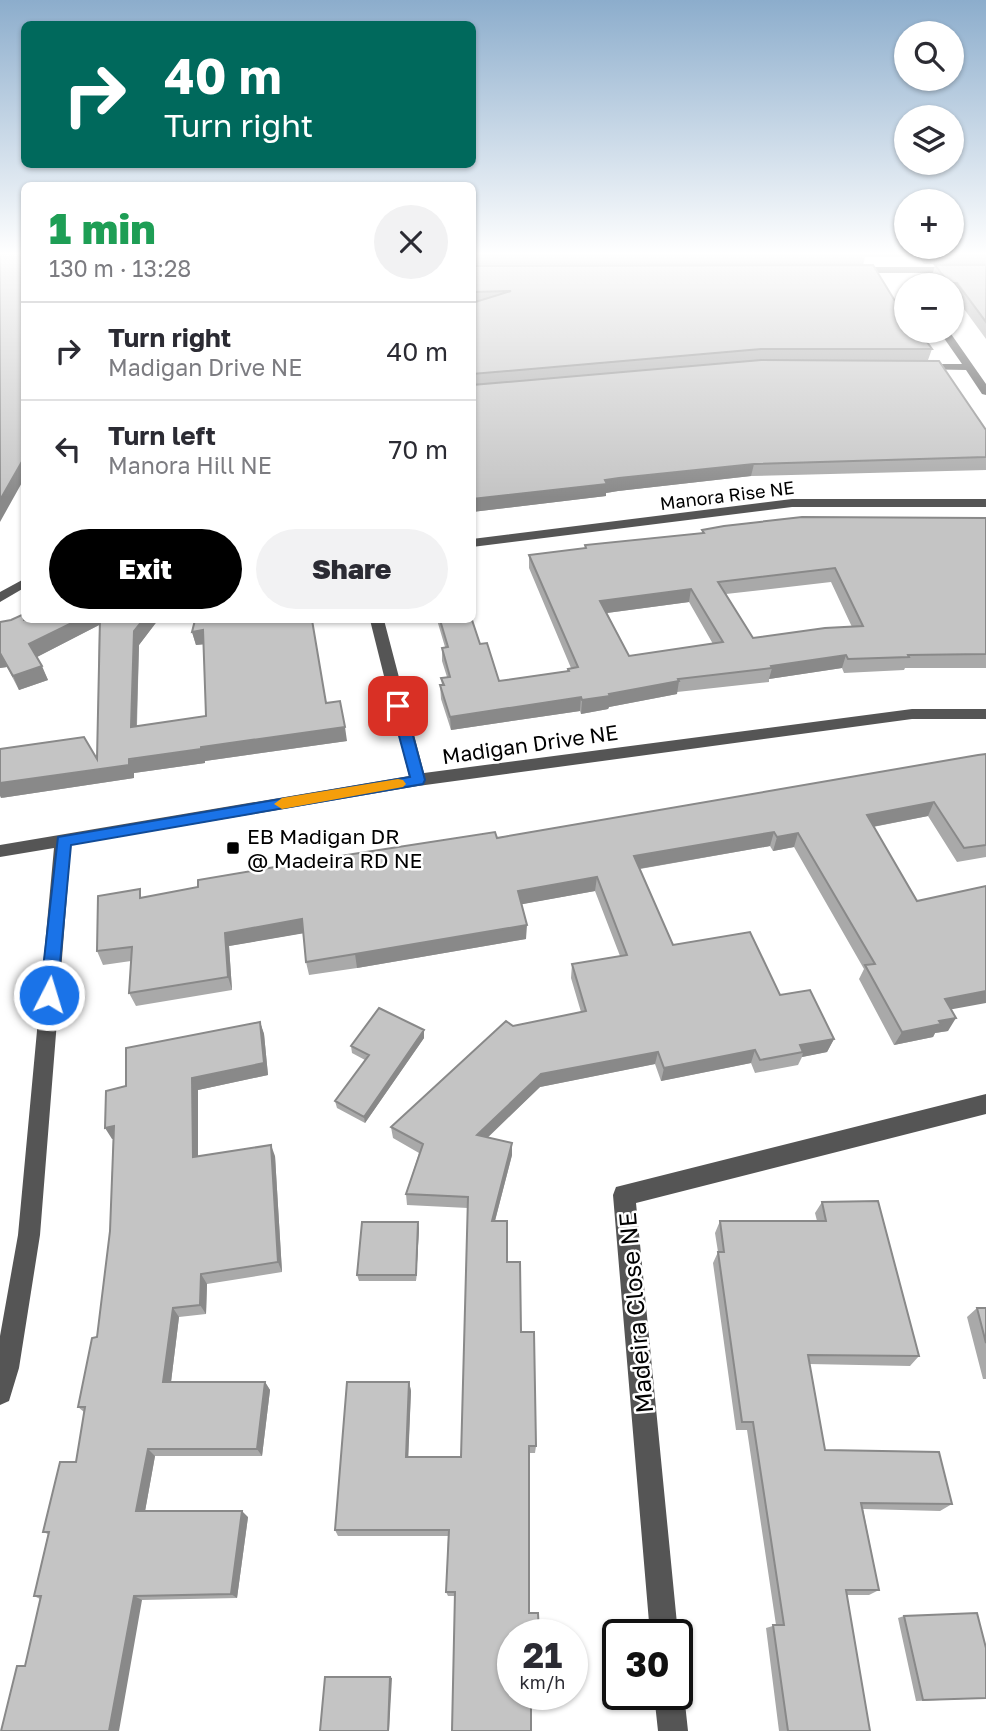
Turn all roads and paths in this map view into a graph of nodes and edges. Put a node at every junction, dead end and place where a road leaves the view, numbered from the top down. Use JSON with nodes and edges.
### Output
{"nodes":[{"id":1,"x":952,"y":343,"type":"edge"},
{"id":2,"x":906,"y":366,"type":"edge"},
{"id":3,"x":967,"y":367,"type":"junction"},
{"id":4,"x":986,"y":393,"type":"edge"},
{"id":5,"x":986,"y":503,"type":"edge"},
{"id":6,"x":476,"y":542,"type":"edge"},
{"id":7,"x":21,"y":585,"type":"edge"},
{"id":8,"x":0,"y":598,"type":"edge"},
{"id":9,"x":378,"y":623,"type":"edge"},
{"id":10,"x":986,"y":714,"type":"edge"},
{"id":11,"x":418,"y":780,"type":"junction"},
{"id":12,"x":64,"y":841,"type":"junction"},
{"id":13,"x":0,"y":851,"type":"edge"},
{"id":14,"x":986,"y":1104,"type":"edge"},
{"id":15,"x":0,"y":1392,"type":"edge"},
{"id":16,"x":663,"y":1619,"type":"edge"},
{"id":17,"x":671,"y":1710,"type":"edge"},
{"id":18,"x":673,"y":1731,"type":"edge"}],
"edges":[{"from":1,"to":3,"type":"street"},
{"from":2,"to":3,"type":"street"},
{"from":3,"to":4,"type":"street"},
{"from":5,"to":6,"type":"street","name":"Manora Rise NE"},
{"from":7,"to":8,"type":"street"},
{"from":9,"to":11,"type":"street"},
{"from":10,"to":11,"type":"street","name":"Madigan Drive NE"},
{"from":11,"to":12,"type":"street","name":"Madigan Drive NE"},
{"from":12,"to":13,"type":"street","name":"Madigan Drive NE"},
{"from":12,"to":15,"type":"street"},
{"from":14,"to":16,"type":"street","name":"Madeira Close NE"},
{"from":17,"to":18,"type":"street"}]}
